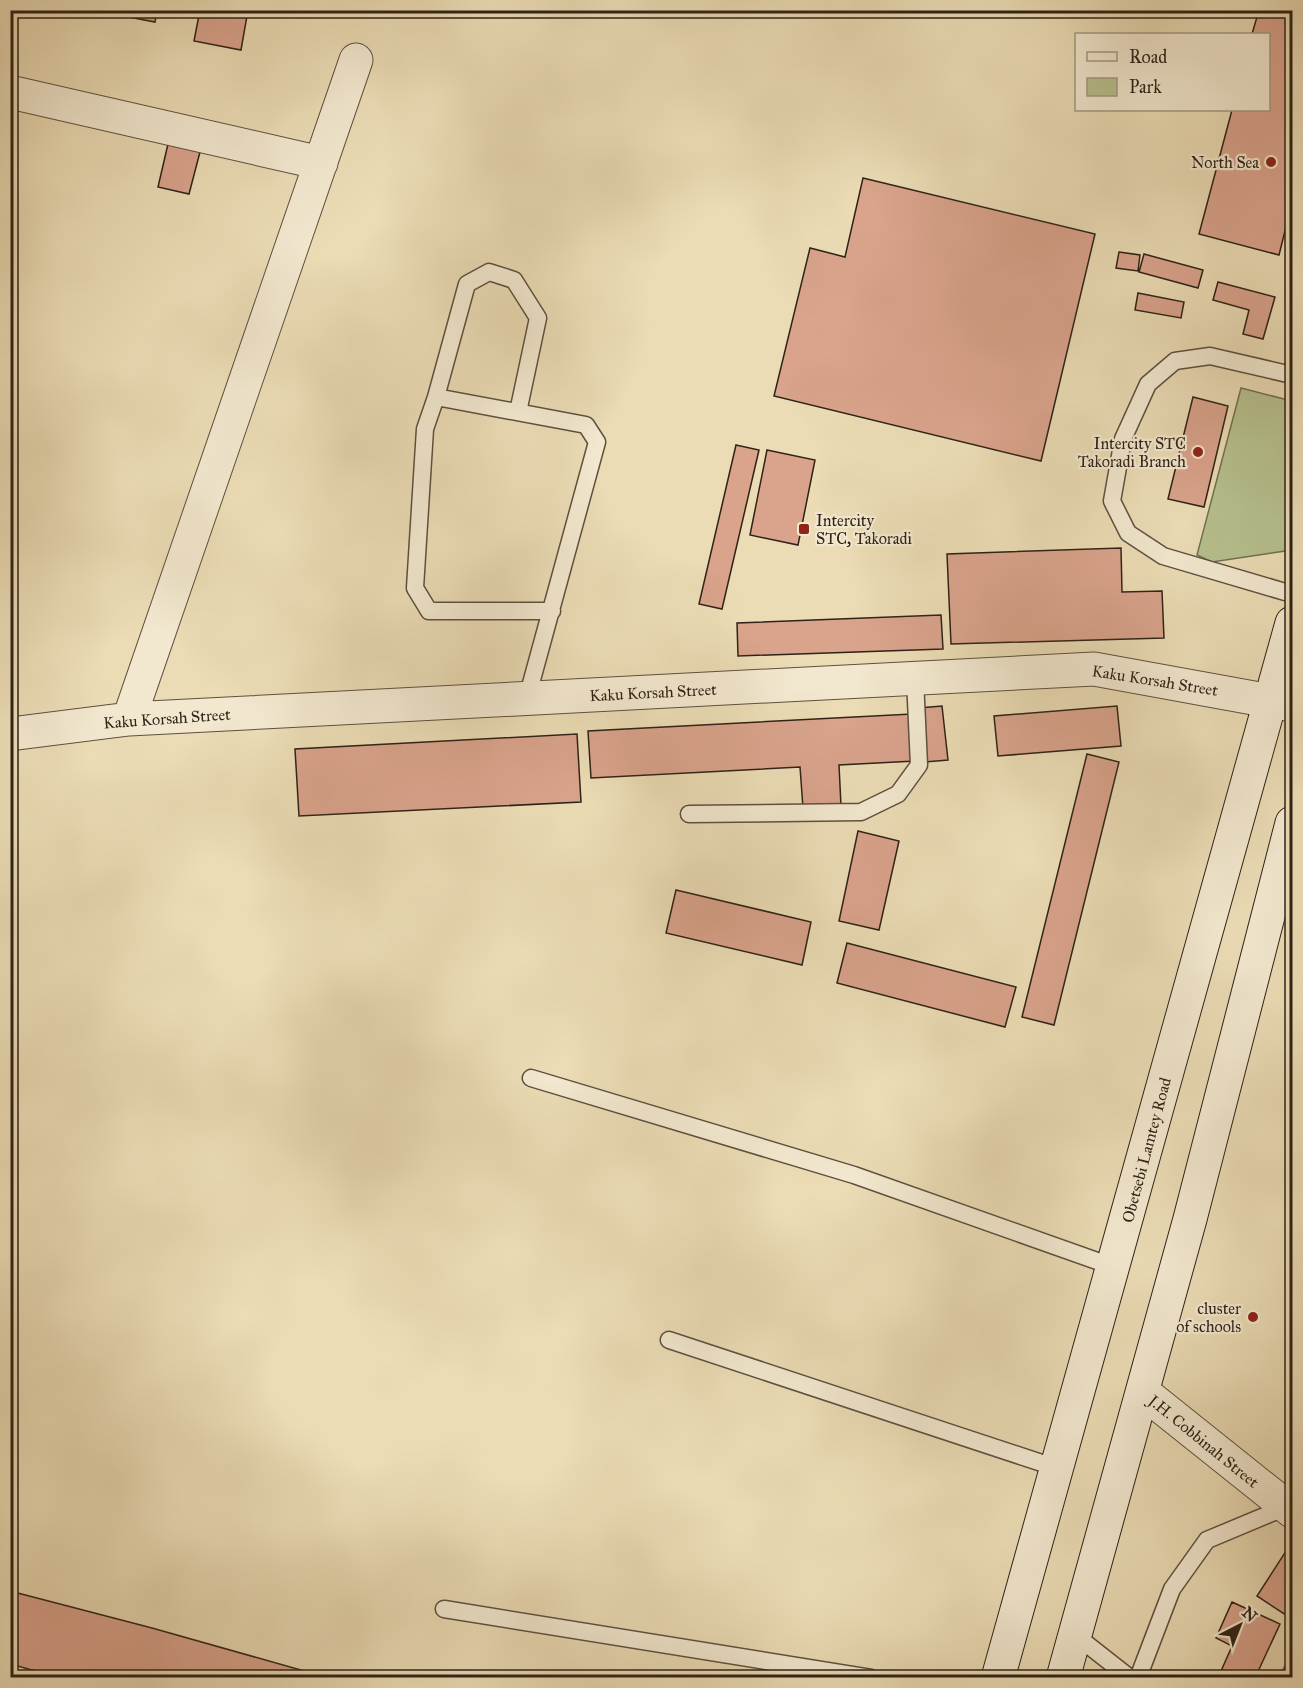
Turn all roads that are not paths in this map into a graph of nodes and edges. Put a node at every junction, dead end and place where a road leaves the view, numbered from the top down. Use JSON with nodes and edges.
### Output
{"nodes":[{"id":1,"x":356,"y":60,"type":"dead end"},
{"id":2,"x":10,"y":92,"type":"edge"},
{"id":3,"x":321,"y":163,"type":"junction"},
{"id":4,"x":1293,"y":375,"type":"edge"},
{"id":5,"x":436,"y":397,"type":"junction"},
{"id":6,"x":518,"y":412,"type":"junction"},
{"id":7,"x":1293,"y":594,"type":"edge"},
{"id":8,"x":552,"y":611,"type":"junction"},
{"id":9,"x":1293,"y":623,"type":"edge"},
{"id":10,"x":915,"y":679,"type":"junction"},
{"id":11,"x":527,"y":698,"type":"junction"},
{"id":12,"x":1281,"y":702,"type":"edge"},
{"id":13,"x":129,"y":719,"type":"junction"},
{"id":14,"x":10,"y":734,"type":"edge"},
{"id":15,"x":689,"y":814,"type":"dead end"},
{"id":16,"x":1293,"y":823,"type":"edge"},
{"id":17,"x":531,"y":1078,"type":"dead end"},
{"id":18,"x":1114,"y":1267,"type":"junction"},
{"id":19,"x":669,"y":1341,"type":"dead end"},
{"id":20,"x":1143,"y":1392,"type":"junction"},
{"id":21,"x":1057,"y":1468,"type":"junction"},
{"id":22,"x":1289,"y":1509,"type":"edge"},
{"id":23,"x":444,"y":1609,"type":"dead end"},
{"id":24,"x":1074,"y":1634,"type":"junction"},
{"id":25,"x":871,"y":1677,"type":"edge"},
{"id":26,"x":998,"y":1677,"type":"edge"},
{"id":27,"x":1063,"y":1677,"type":"edge"},
{"id":28,"x":1130,"y":1677,"type":"edge"},
{"id":29,"x":1138,"y":1677,"type":"edge"}],
"edges":[{"from":1,"to":3,"type":"street"},
{"from":2,"to":3,"type":"street"},
{"from":3,"to":13,"type":"street"},
{"from":4,"to":7,"type":"lane"},
{"from":5,"to":6,"type":"lane"},
{"from":5,"to":6,"type":"lane"},
{"from":5,"to":8,"type":"lane"},
{"from":6,"to":8,"type":"lane"},
{"from":8,"to":11,"type":"lane"},
{"from":9,"to":12,"type":"street","name":"Obetsebi Lamtey Road"},
{"from":10,"to":11,"type":"street","name":"Kaku Korsah Street"},
{"from":10,"to":12,"type":"street","name":"Kaku Korsah Street"},
{"from":10,"to":15,"type":"lane"},
{"from":11,"to":13,"type":"street","name":"Kaku Korsah Street"},
{"from":12,"to":18,"type":"street","name":"Obetsebi Lamtey Road"},
{"from":13,"to":14,"type":"street","name":"Kaku Korsah Street"},
{"from":16,"to":20,"type":"street"},
{"from":17,"to":18,"type":"lane"},
{"from":18,"to":21,"type":"street","name":"Obetsebi Lamtey Road"},
{"from":19,"to":21,"type":"lane"},
{"from":20,"to":22,"type":"street","name":"J.H. Cobbinah Street"},
{"from":20,"to":24,"type":"street"},
{"from":21,"to":26,"type":"street","name":"Obetsebi Lamtey Road"},
{"from":22,"to":29,"type":"lane"},
{"from":23,"to":25,"type":"lane"},
{"from":24,"to":27,"type":"street"},
{"from":24,"to":28,"type":"lane"}]}
